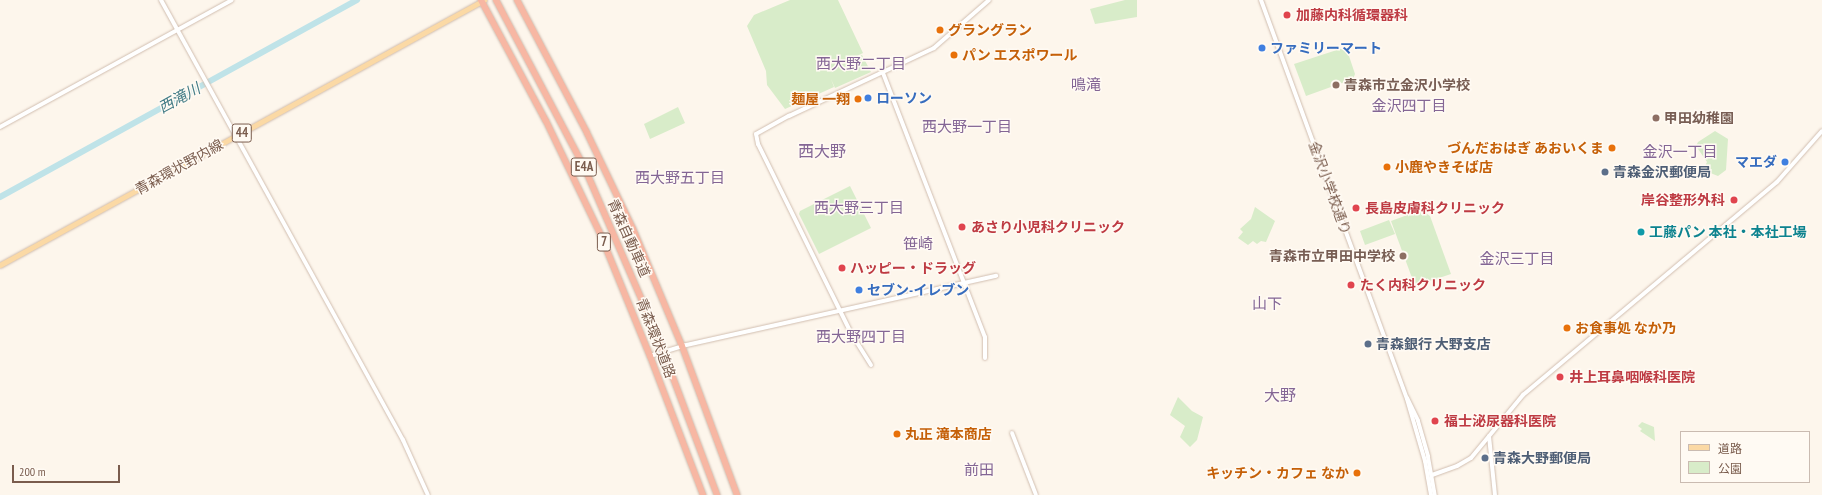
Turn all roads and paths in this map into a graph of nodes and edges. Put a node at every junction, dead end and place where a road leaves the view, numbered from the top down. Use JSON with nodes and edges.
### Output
{"nodes":[{"id":1,"x":161,"y":0,"type":"edge"},
{"id":2,"x":232,"y":0,"type":"edge"},
{"id":3,"x":482,"y":0,"type":"edge"},
{"id":4,"x":517,"y":0,"type":"edge"},
{"id":5,"x":988,"y":0,"type":"edge"},
{"id":6,"x":1261,"y":0,"type":"edge"},
{"id":7,"x":498,"y":2,"type":"edge"},
{"id":8,"x":177,"y":30,"type":"junction"},
{"id":9,"x":883,"y":73,"type":"junction"},
{"id":10,"x":0,"y":127,"type":"edge"},
{"id":11,"x":1822,"y":131,"type":"edge"},
{"id":12,"x":236,"y":136,"type":"junction"},
{"id":13,"x":0,"y":265,"type":"edge"},
{"id":14,"x":996,"y":276,"type":"dead end"},
{"id":15,"x":963,"y":283,"type":"junction"},
{"id":16,"x":841,"y":310,"type":"junction"},
{"id":17,"x":682,"y":346,"type":"junction"},
{"id":18,"x":650,"y":356,"type":"junction"},
{"id":19,"x":985,"y":358,"type":"dead end"},
{"id":20,"x":871,"y":365,"type":"dead end"},
{"id":21,"x":1407,"y":399,"type":"junction"},
{"id":22,"x":1012,"y":433,"type":"dead end"},
{"id":23,"x":1489,"y":436,"type":"junction"},
{"id":24,"x":1432,"y":475,"type":"junction"},
{"id":25,"x":428,"y":495,"type":"edge"},
{"id":26,"x":703,"y":495,"type":"edge"},
{"id":27,"x":717,"y":495,"type":"edge"},
{"id":28,"x":737,"y":495,"type":"edge"},
{"id":29,"x":1036,"y":495,"type":"edge"},
{"id":30,"x":1430,"y":495,"type":"edge"},
{"id":31,"x":1435,"y":495,"type":"edge"},
{"id":32,"x":1495,"y":495,"type":"edge"}],
"edges":[{"from":1,"to":8,"type":"street"},
{"from":2,"to":8,"type":"street"},
{"from":3,"to":12,"type":"main road","name":"青森環状野内線","number":"44"},
{"from":3,"to":18,"type":"highway","name":"青森環状道路","number":"7"},
{"from":4,"to":17,"type":"highway","name":"青森環状道路","number":"7"},
{"from":5,"to":9,"type":"street"},
{"from":6,"to":21,"type":"street","name":"金沢小学校通り"},
{"from":7,"to":27,"type":"highway","name":"青森自動車道","number":"E4A","bridge":true},
{"from":8,"to":10,"type":"street"},
{"from":8,"to":12,"type":"street"},
{"from":9,"to":15,"type":"street"},
{"from":9,"to":16,"type":"street"},
{"from":11,"to":23,"type":"street"},
{"from":12,"to":13,"type":"main road","name":"青森環状野内線","number":"44"},
{"from":12,"to":25,"type":"street"},
{"from":14,"to":15,"type":"street"},
{"from":15,"to":16,"type":"street"},
{"from":15,"to":19,"type":"street"},
{"from":16,"to":17,"type":"street"},
{"from":16,"to":20,"type":"street"},
{"from":17,"to":18,"type":"street"},
{"from":17,"to":28,"type":"highway","name":"青森環状道路","number":"7"},
{"from":18,"to":26,"type":"highway","name":"青森環状道路","number":"7"},
{"from":21,"to":24,"type":"street","name":"金沢小学校通り"},
{"from":21,"to":30,"type":"street","name":"金沢小学校通り"},
{"from":22,"to":29,"type":"street"},
{"from":23,"to":24,"type":"street"},
{"from":23,"to":32,"type":"street"},
{"from":24,"to":31,"type":"street","name":"金沢小学校通り"}]}
